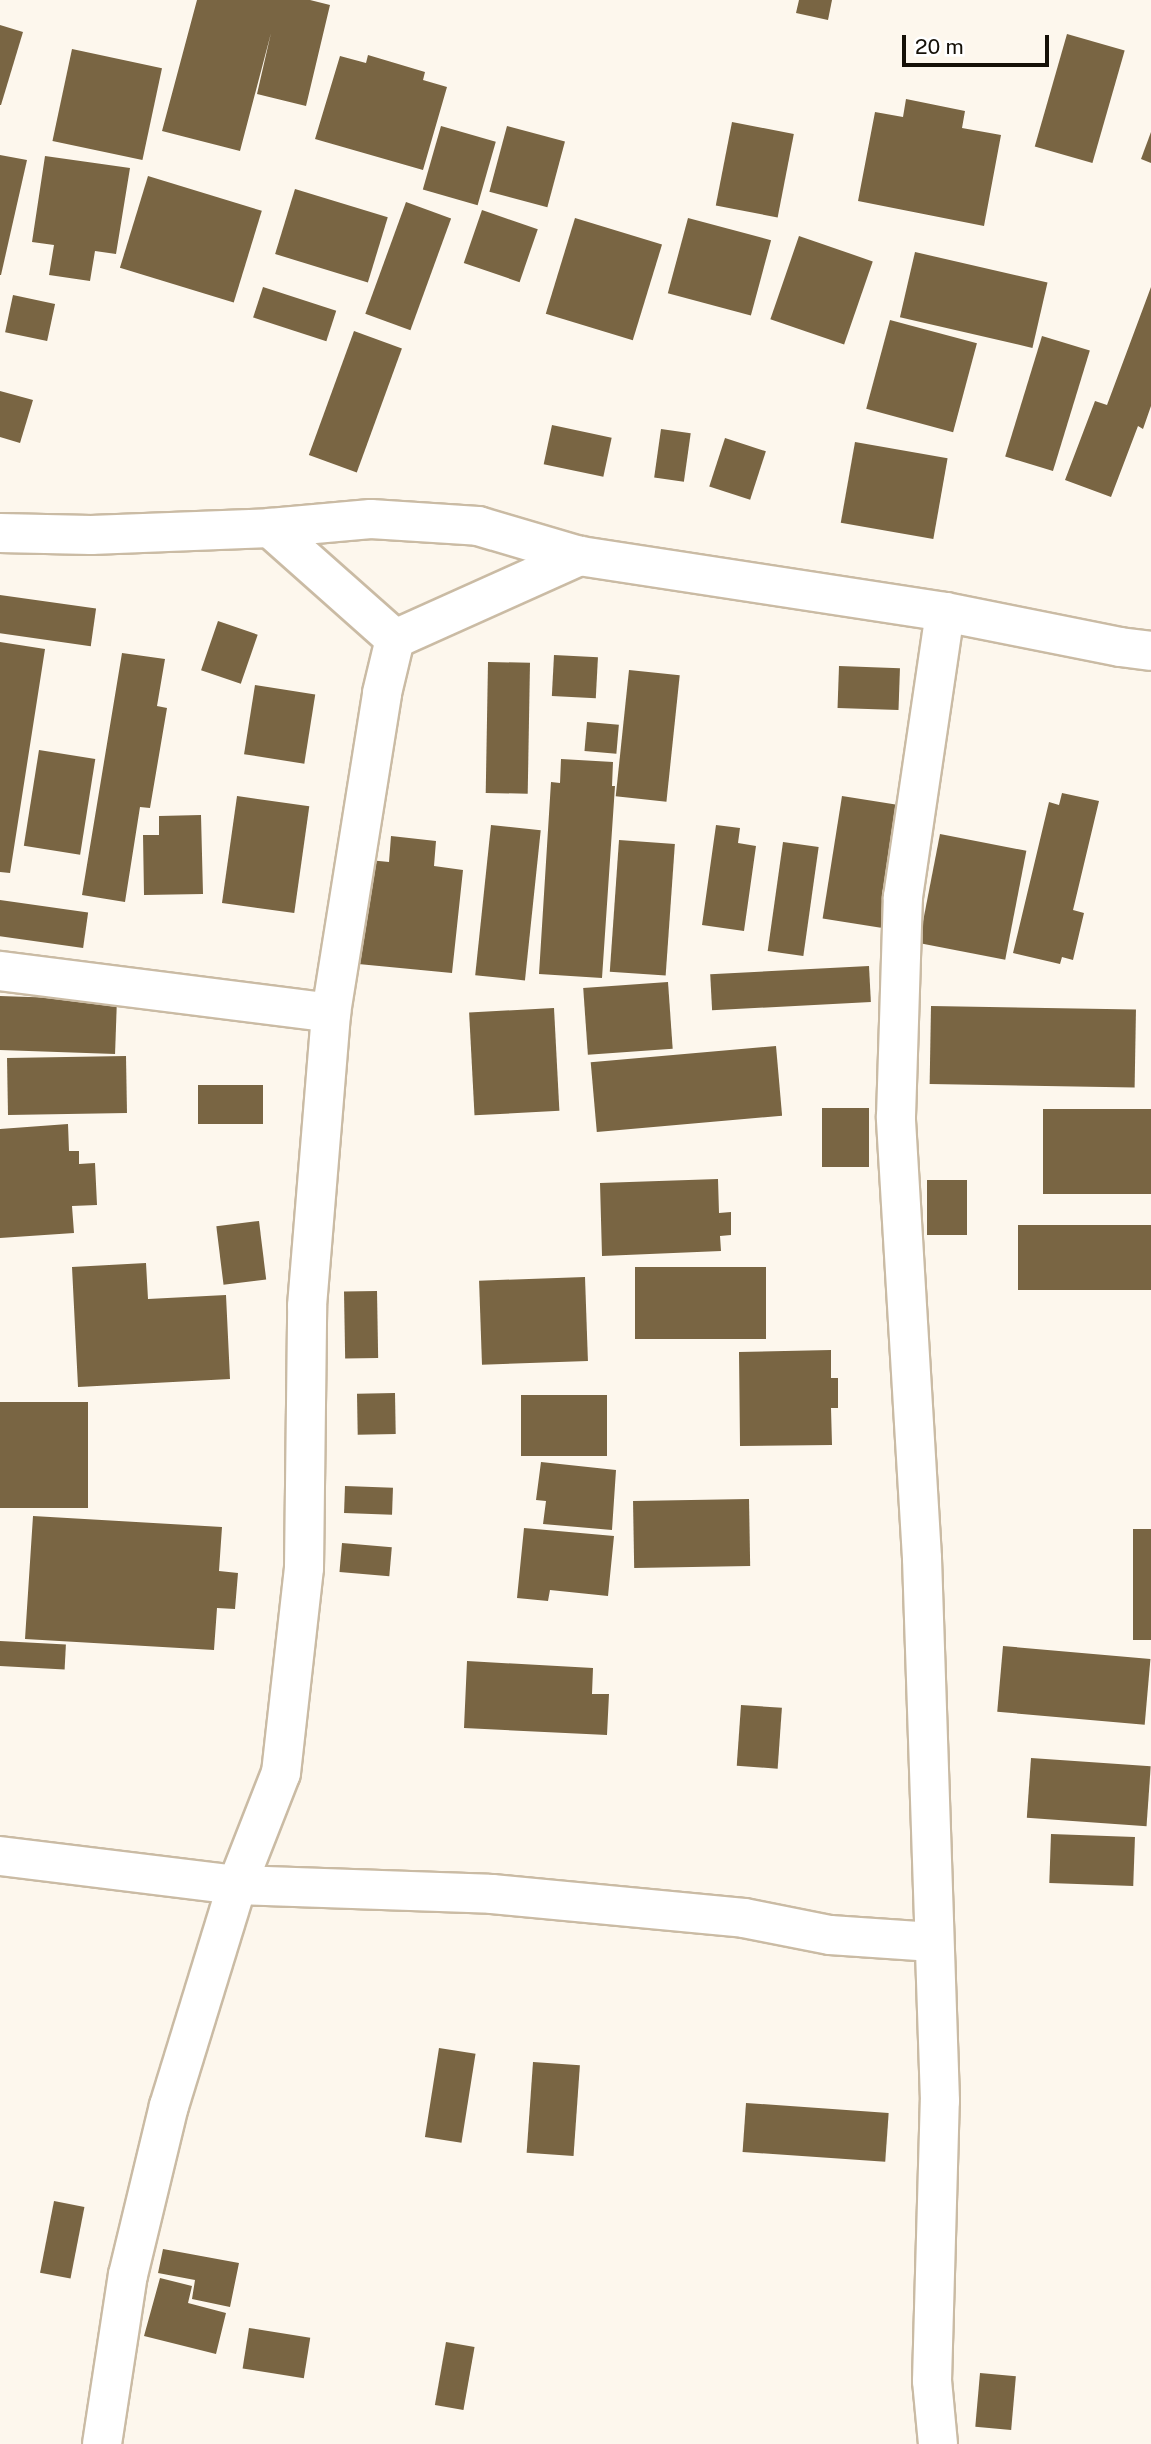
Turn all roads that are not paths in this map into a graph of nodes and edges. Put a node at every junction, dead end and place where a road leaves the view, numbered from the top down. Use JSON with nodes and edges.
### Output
{"nodes":[{"id":1,"x":270,"y":528,"type":"junction"},
{"id":2,"x":0,"y":533,"type":"edge"},
{"id":3,"x":580,"y":556,"type":"junction"},
{"id":4,"x":945,"y":612,"type":"junction"},
{"id":5,"x":395,"y":639,"type":"junction"},
{"id":6,"x":1151,"y":651,"type":"edge"},
{"id":7,"x":0,"y":971,"type":"edge"},
{"id":8,"x":331,"y":1013,"type":"junction"},
{"id":9,"x":0,"y":1856,"type":"edge"},
{"id":10,"x":237,"y":1885,"type":"junction"},
{"id":11,"x":933,"y":1942,"type":"junction"},
{"id":12,"x":102,"y":2444,"type":"edge"},
{"id":13,"x":938,"y":2444,"type":"edge"}],
"edges":[{"from":1,"to":2,"type":"street"},
{"from":1,"to":3,"type":"street"},
{"from":1,"to":5,"type":"street"},
{"from":3,"to":4,"type":"street"},
{"from":3,"to":5,"type":"street"},
{"from":4,"to":6,"type":"street"},
{"from":4,"to":11,"type":"street"},
{"from":5,"to":8,"type":"street"},
{"from":7,"to":8,"type":"street"},
{"from":8,"to":10,"type":"street"},
{"from":9,"to":10,"type":"street"},
{"from":10,"to":11,"type":"street"},
{"from":10,"to":12,"type":"street"},
{"from":11,"to":13,"type":"street"}]}
